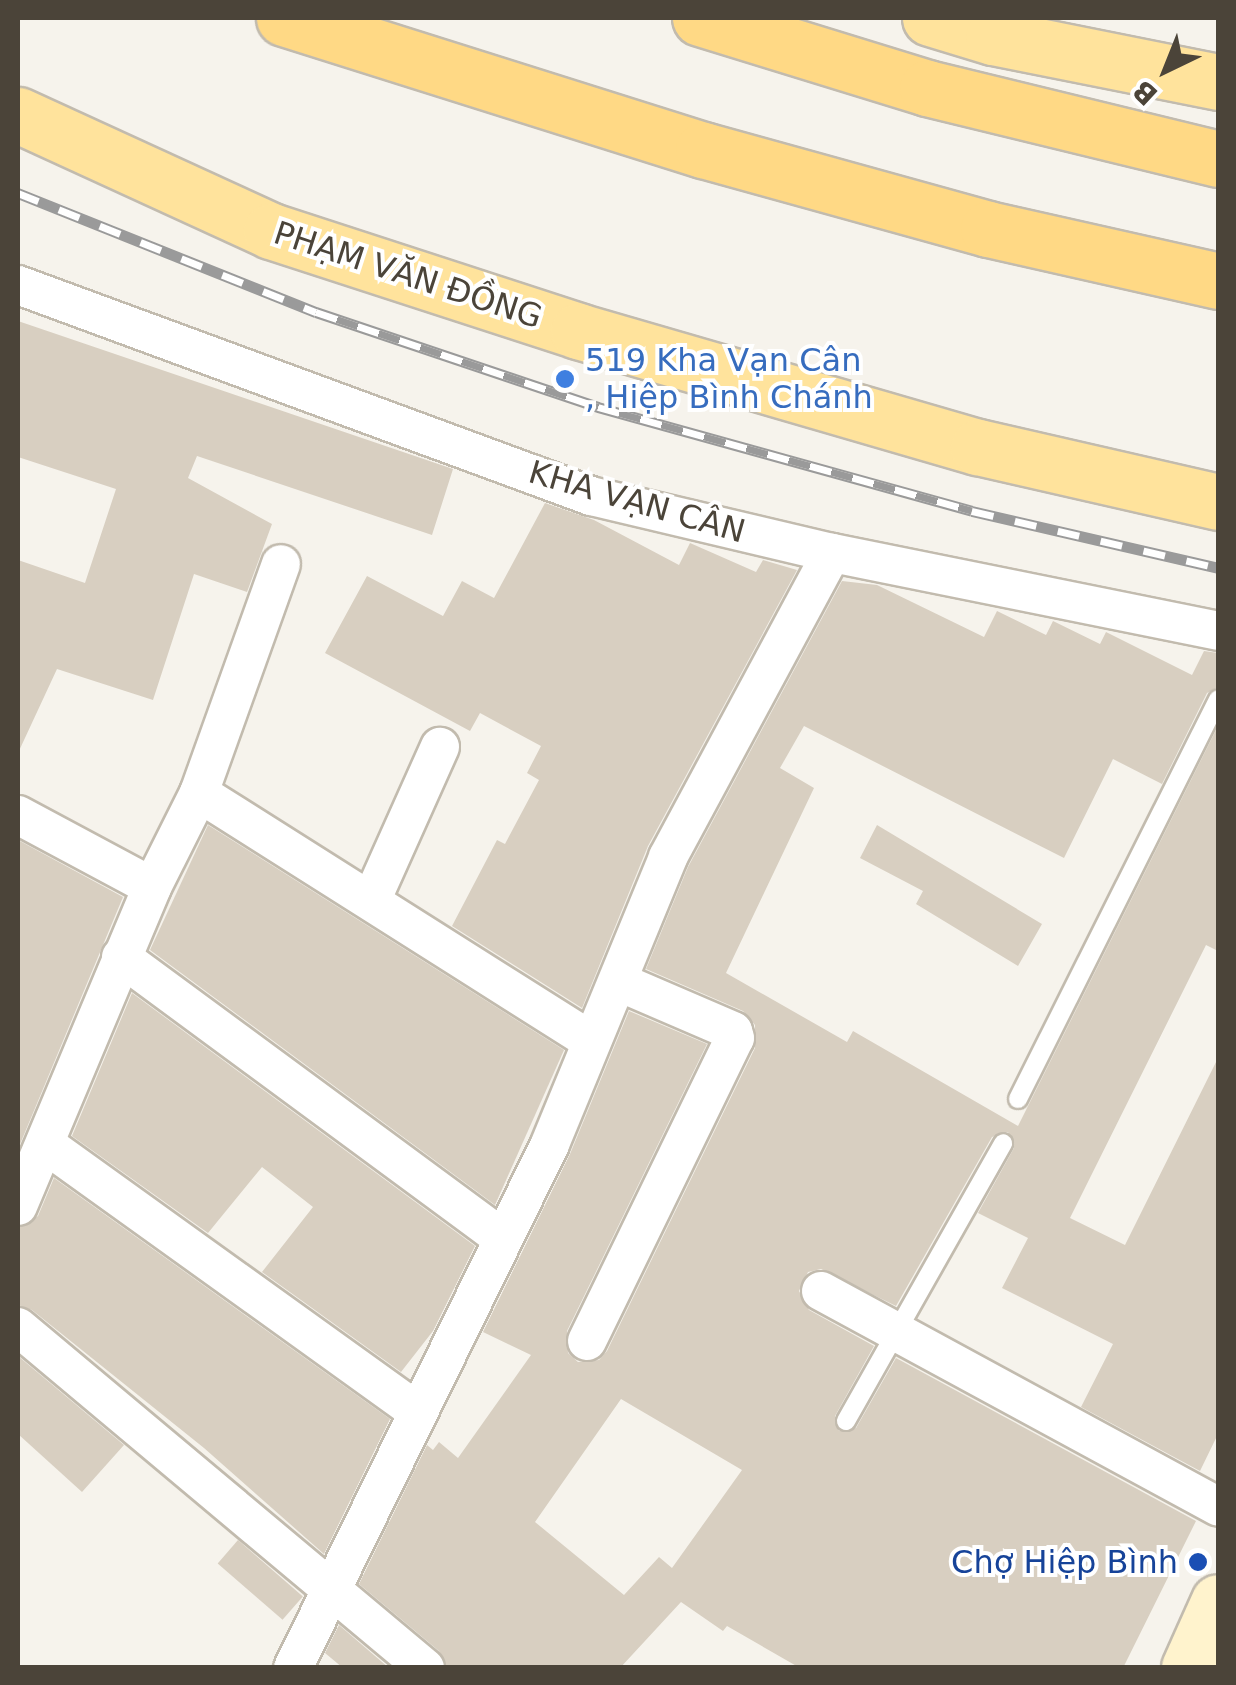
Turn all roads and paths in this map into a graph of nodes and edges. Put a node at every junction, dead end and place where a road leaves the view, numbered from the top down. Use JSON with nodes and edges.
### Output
{"nodes":[{"id":1,"x":284,"y":18,"type":"edge"},
{"id":2,"x":700,"y":18,"type":"edge"},
{"id":3,"x":930,"y":18,"type":"edge"},
{"id":4,"x":1218,"y":82,"type":"edge"},
{"id":5,"x":18,"y":114,"type":"edge"},
{"id":6,"x":1218,"y":159,"type":"edge"},
{"id":7,"x":1218,"y":281,"type":"edge"},
{"id":8,"x":18,"y":285,"type":"edge"},
{"id":9,"x":1218,"y":502,"type":"edge"},
{"id":10,"x":832,"y":553,"type":"junction"},
{"id":11,"x":281,"y":564,"type":"dead end"},
{"id":12,"x":1218,"y":631,"type":"edge"},
{"id":13,"x":1218,"y":698,"type":"edge"},
{"id":14,"x":440,"y":747,"type":"dead end"},
{"id":15,"x":199,"y":792,"type":"junction"},
{"id":16,"x":18,"y":815,"type":"edge"},
{"id":17,"x":152,"y":887,"type":"junction"},
{"id":18,"x":370,"y":900,"type":"junction"},
{"id":19,"x":121,"y":957,"type":"junction"},
{"id":20,"x":619,"y":982,"type":"junction"},
{"id":21,"x":590,"y":1040,"type":"junction"},
{"id":22,"x":1018,"y":1098,"type":"dead end"},
{"id":23,"x":1002,"y":1143,"type":"dead end"},
{"id":24,"x":45,"y":1144,"type":"junction"},
{"id":25,"x":18,"y":1206,"type":"edge"},
{"id":26,"x":501,"y":1238,"type":"junction"},
{"id":27,"x":821,"y":1292,"type":"dead end"},
{"id":28,"x":18,"y":1327,"type":"edge"},
{"id":29,"x":896,"y":1333,"type":"junction"},
{"id":30,"x":587,"y":1341,"type":"dead end"},
{"id":31,"x":418,"y":1411,"type":"junction"},
{"id":32,"x":846,"y":1422,"type":"dead end"},
{"id":33,"x":1218,"y":1508,"type":"edge"},
{"id":34,"x":335,"y":1588,"type":"junction"},
{"id":35,"x":1218,"y":1601,"type":"edge"},
{"id":36,"x":293,"y":1668,"type":"edge"},
{"id":37,"x":426,"y":1668,"type":"edge"},
{"id":38,"x":1188,"y":1668,"type":"edge"}],
"edges":[{"from":1,"to":7,"type":"highway"},
{"from":2,"to":6,"type":"highway"},
{"from":3,"to":4,"type":"main road"},
{"from":5,"to":9,"type":"main road","name":"PHẠM VĂN ĐỒNG"},
{"from":8,"to":10,"type":"street","name":"KHA VẠN CÂN"},
{"from":10,"to":12,"type":"street","name":"KHA VẠN CÂN"},
{"from":10,"to":20,"type":"street"},
{"from":11,"to":15,"type":"street"},
{"from":13,"to":22,"type":"lane"},
{"from":14,"to":18,"type":"street"},
{"from":15,"to":17,"type":"street"},
{"from":15,"to":18,"type":"street"},
{"from":16,"to":17,"type":"street"},
{"from":17,"to":19,"type":"street"},
{"from":18,"to":21,"type":"street"},
{"from":19,"to":24,"type":"street"},
{"from":19,"to":26,"type":"street"},
{"from":20,"to":21,"type":"street"},
{"from":20,"to":30,"type":"street"},
{"from":21,"to":26,"type":"street"},
{"from":23,"to":29,"type":"lane"},
{"from":24,"to":25,"type":"street"},
{"from":24,"to":31,"type":"street"},
{"from":26,"to":31,"type":"street"},
{"from":27,"to":29,"type":"street"},
{"from":28,"to":34,"type":"street"},
{"from":29,"to":32,"type":"lane"},
{"from":29,"to":33,"type":"street"},
{"from":31,"to":34,"type":"street"},
{"from":34,"to":36,"type":"street"},
{"from":34,"to":37,"type":"street"},
{"from":35,"to":38,"type":"main road"}]}
